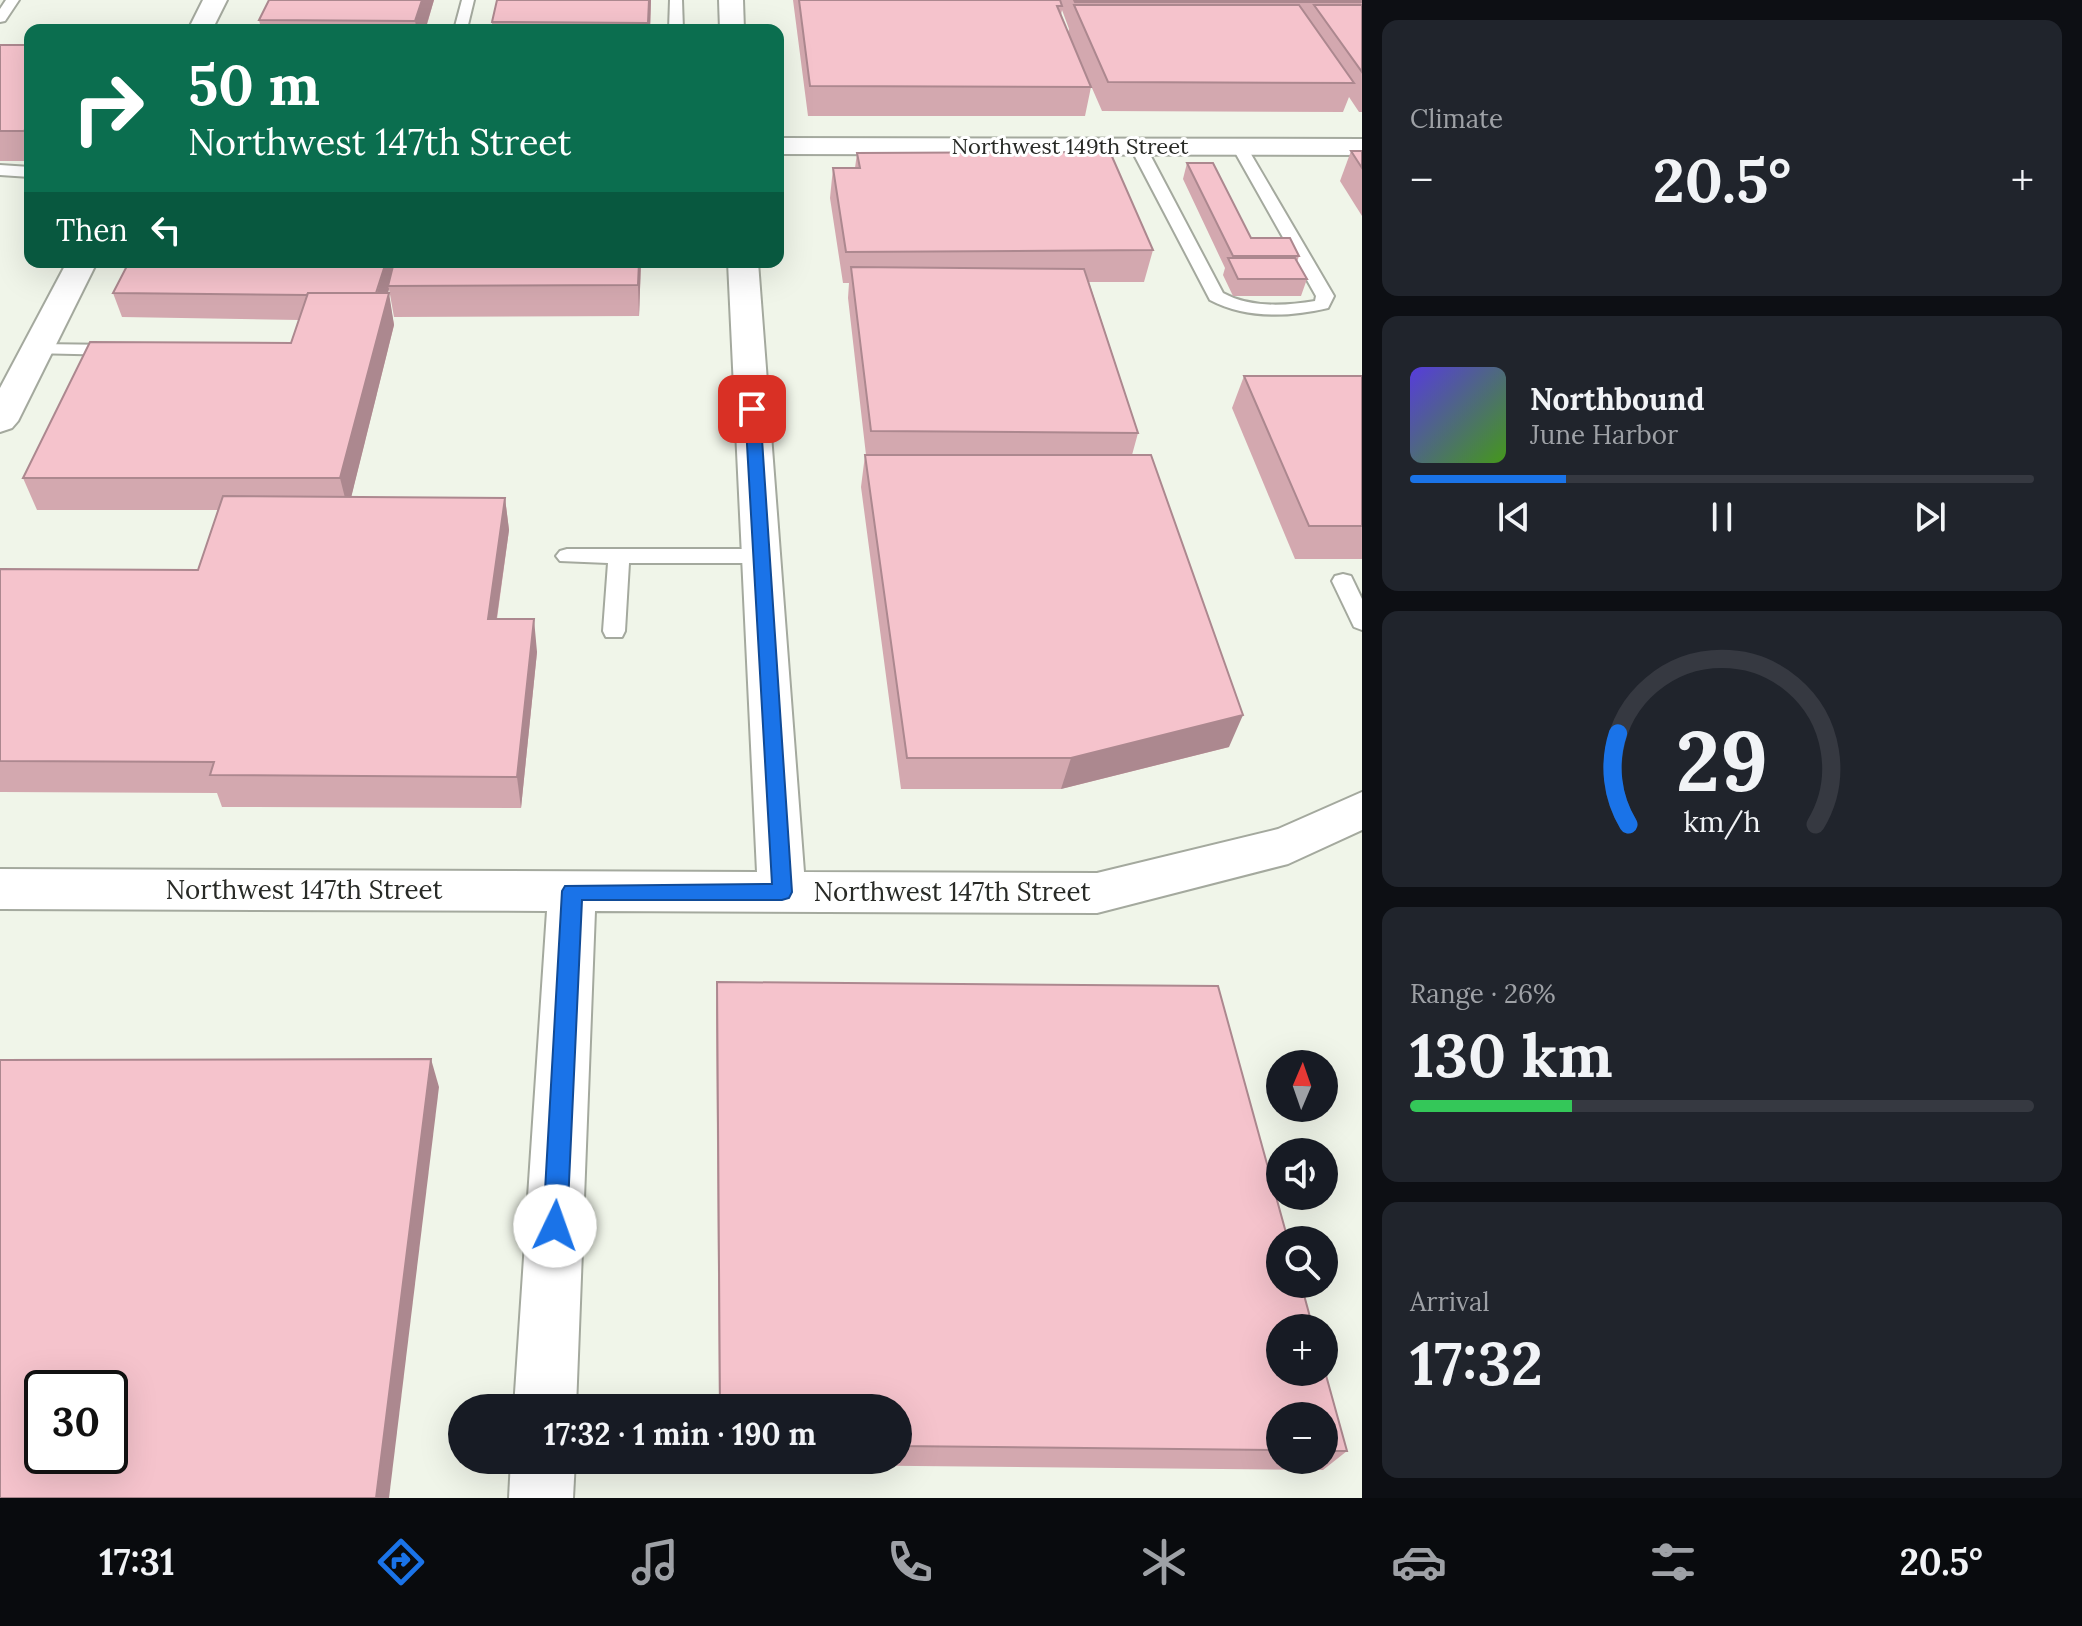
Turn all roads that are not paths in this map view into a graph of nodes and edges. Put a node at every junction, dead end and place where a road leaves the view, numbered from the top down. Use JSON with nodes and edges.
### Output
{"nodes":[{"id":1,"x":13,"y":0,"type":"edge"},
{"id":2,"x":215,"y":0,"type":"edge"},
{"id":3,"x":468,"y":0,"type":"edge"},
{"id":4,"x":676,"y":0,"type":"edge"},
{"id":5,"x":731,"y":0,"type":"edge"},
{"id":6,"x":0,"y":18,"type":"edge"},
{"id":7,"x":203,"y":24,"type":"edge"},
{"id":8,"x":461,"y":24,"type":"edge"},
{"id":9,"x":676,"y":24,"type":"edge"},
{"id":10,"x":732,"y":24,"type":"edge"},
{"id":11,"x":784,"y":146,"type":"edge"},
{"id":12,"x":1138,"y":147,"type":"junction"},
{"id":13,"x":1240,"y":147,"type":"junction"},
{"id":14,"x":1362,"y":147,"type":"edge"},
{"id":15,"x":0,"y":170,"type":"edge"},
{"id":16,"x":24,"y":172,"type":"edge"},
{"id":17,"x":79,"y":268,"type":"edge"},
{"id":18,"x":743,"y":268,"type":"edge"},
{"id":19,"x":36,"y":349,"type":"junction"},
{"id":20,"x":143,"y":350,"type":"edge"},
{"id":21,"x":0,"y":421,"type":"edge"},
{"id":22,"x":567,"y":556,"type":"dead end"},
{"id":23,"x":619,"y":556,"type":"junction"},
{"id":24,"x":762,"y":556,"type":"junction"},
{"id":25,"x":1343,"y":581,"type":"dead end"},
{"id":26,"x":1362,"y":622,"type":"edge"},
{"id":27,"x":614,"y":631,"type":"dead end"},
{"id":28,"x":1362,"y":810,"type":"edge"},
{"id":29,"x":0,"y":889,"type":"edge"},
{"id":30,"x":572,"y":891,"type":"junction"},
{"id":31,"x":782,"y":892,"type":"junction"},
{"id":32,"x":546,"y":1394,"type":"edge"},
{"id":33,"x":542,"y":1474,"type":"edge"},
{"id":34,"x":541,"y":1498,"type":"edge"}],
"edges":[{"from":1,"to":6,"type":"lane"},
{"from":2,"to":7,"type":"street"},
{"from":3,"to":8,"type":"lane"},
{"from":4,"to":9,"type":"lane"},
{"from":5,"to":10,"type":"street"},
{"from":11,"to":12,"type":"street","name":"Northwest 149th Street"},
{"from":12,"to":13,"type":"street","name":"Northwest 149th Street"},
{"from":12,"to":13,"type":"lane"},
{"from":13,"to":14,"type":"street","name":"Northwest 149th Street"},
{"from":15,"to":16,"type":"lane"},
{"from":17,"to":19,"type":"street"},
{"from":18,"to":24,"type":"street"},
{"from":19,"to":20,"type":"lane"},
{"from":19,"to":21,"type":"street"},
{"from":22,"to":23,"type":"lane"},
{"from":23,"to":24,"type":"lane"},
{"from":23,"to":27,"type":"lane"},
{"from":24,"to":31,"type":"street"},
{"from":25,"to":26,"type":"lane"},
{"from":28,"to":31,"type":"street","name":"Northwest 147th Street"},
{"from":29,"to":30,"type":"street","name":"Northwest 147th Street"},
{"from":30,"to":31,"type":"street","name":"Northwest 147th Street"},
{"from":30,"to":32,"type":"street"},
{"from":33,"to":34,"type":"street"}]}
